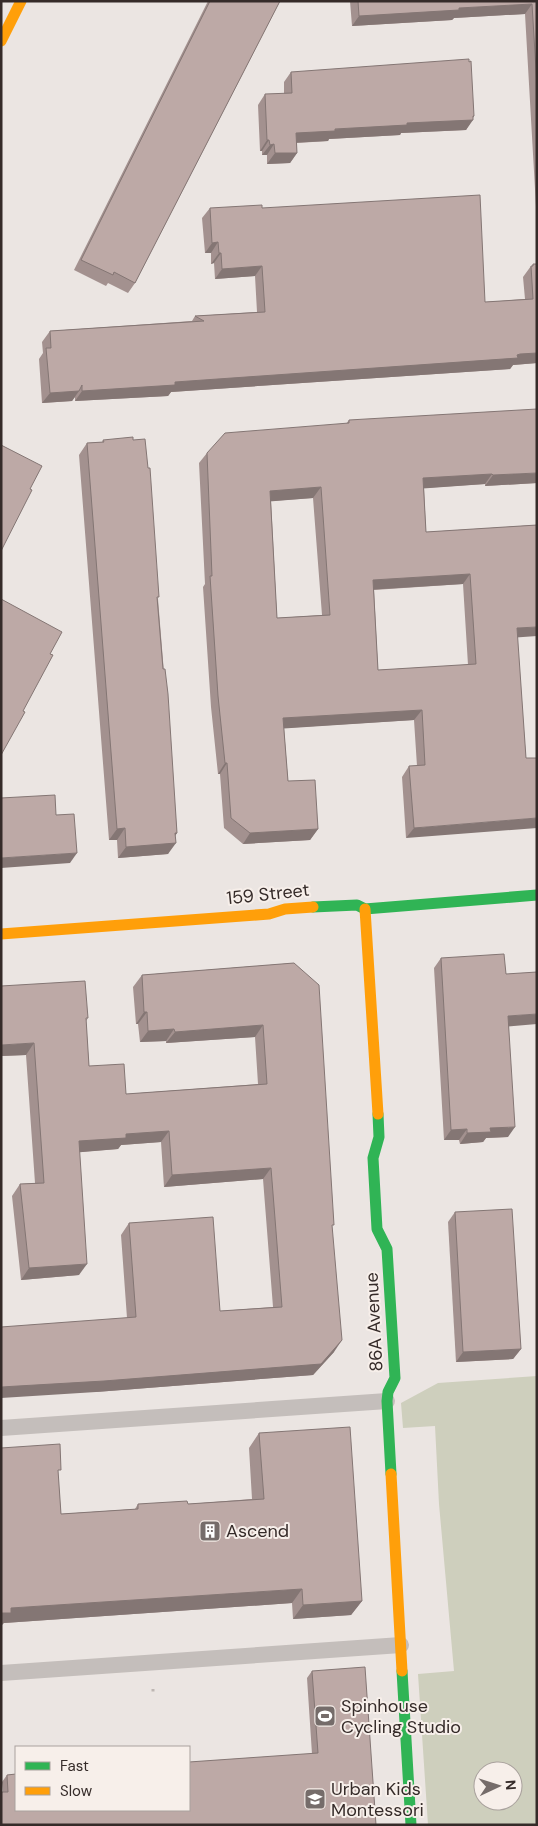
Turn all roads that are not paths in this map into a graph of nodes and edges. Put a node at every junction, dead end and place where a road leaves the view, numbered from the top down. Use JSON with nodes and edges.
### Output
{"nodes":[{"id":1,"x":21,"y":1,"type":"edge"},
{"id":2,"x":1,"y":41,"type":"edge"},
{"id":3,"x":537,"y":895,"type":"edge"},
{"id":4,"x":365,"y":909,"type":"junction"},
{"id":5,"x":1,"y":934,"type":"edge"},
{"id":6,"x":387,"y":1401,"type":"junction"},
{"id":7,"x":1,"y":1428,"type":"edge"},
{"id":8,"x":402,"y":1645,"type":"junction"},
{"id":9,"x":1,"y":1673,"type":"edge"},
{"id":10,"x":410,"y":1825,"type":"edge"}],
"edges":[{"from":1,"to":2,"type":"street"},
{"from":3,"to":4,"type":"street","name":"159 Street"},
{"from":4,"to":5,"type":"street","name":"159 Street"},
{"from":4,"to":6,"type":"street","name":"86A Avenue"},
{"from":6,"to":7,"type":"lane"},
{"from":6,"to":8,"type":"street","name":"86A Avenue"},
{"from":8,"to":9,"type":"lane"},
{"from":8,"to":10,"type":"street","name":"86A Avenue"}]}
